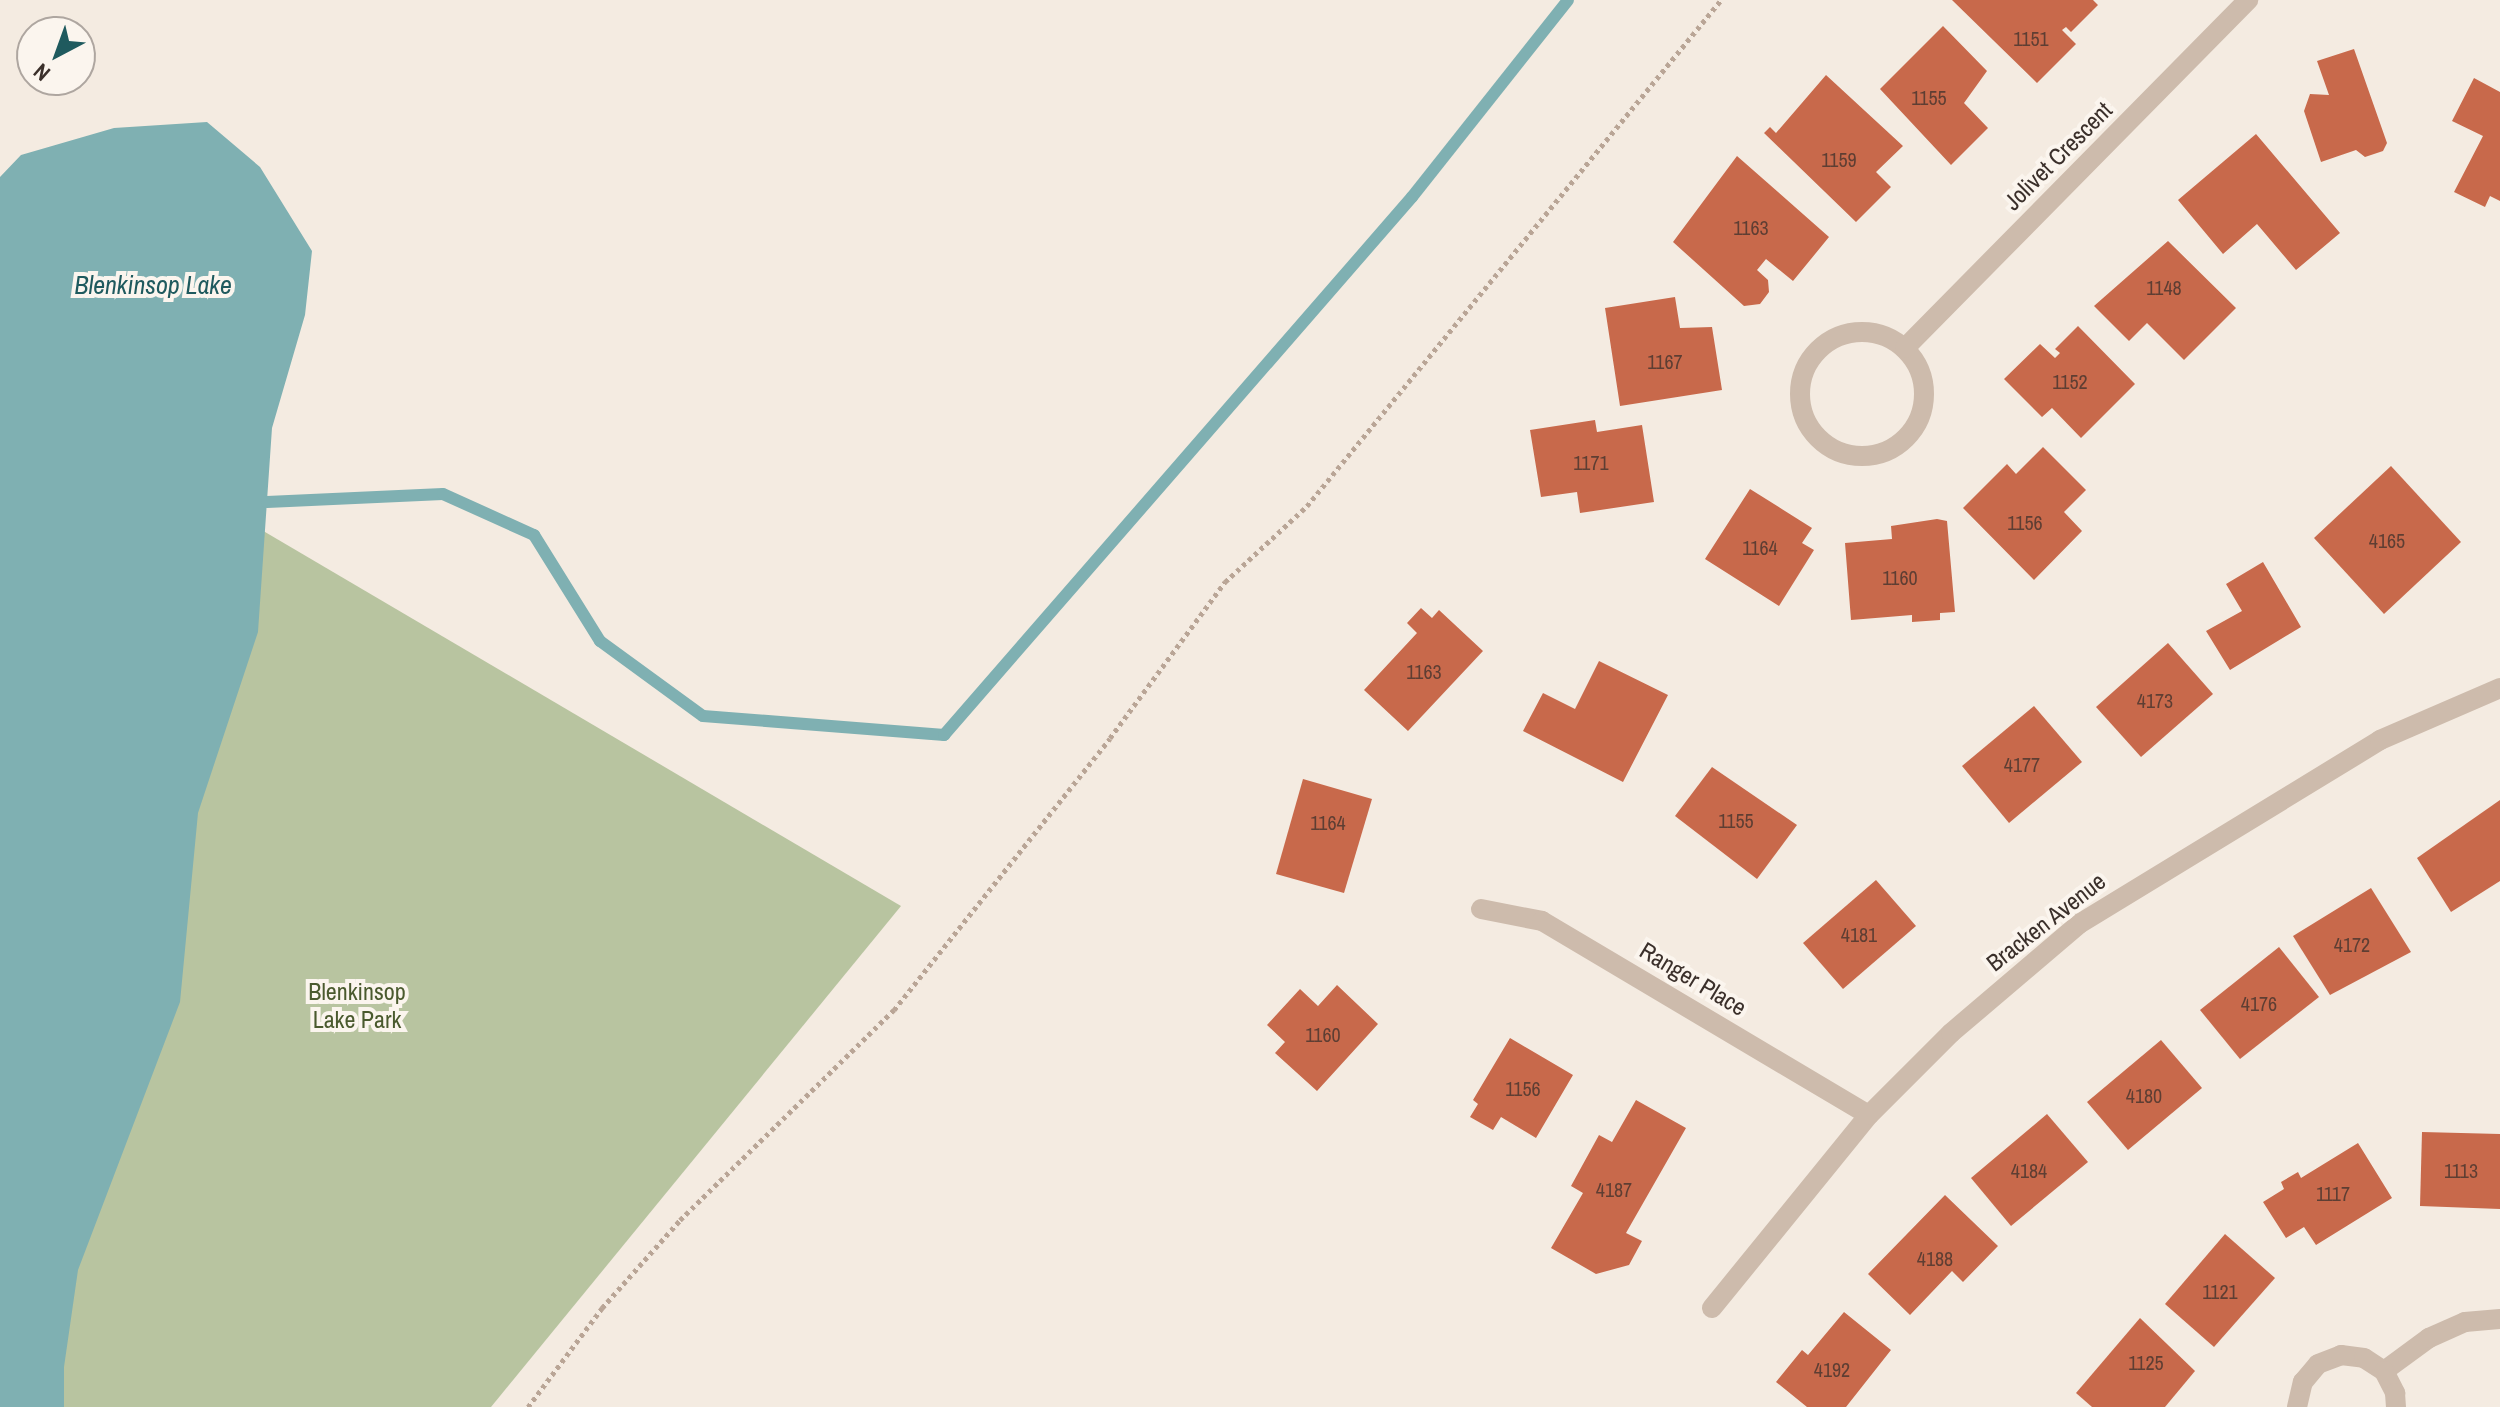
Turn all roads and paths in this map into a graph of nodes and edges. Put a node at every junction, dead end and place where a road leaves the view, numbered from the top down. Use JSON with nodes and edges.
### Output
{"nodes":[{"id":1,"x":1721,"y":0,"type":"edge"},
{"id":2,"x":2248,"y":0,"type":"edge"},
{"id":3,"x":1905,"y":348,"type":"junction"},
{"id":4,"x":2500,"y":688,"type":"edge"},
{"id":5,"x":1481,"y":909,"type":"dead end"},
{"id":6,"x":1869,"y":1115,"type":"junction"},
{"id":7,"x":1712,"y":1308,"type":"dead end"},
{"id":8,"x":2500,"y":1319,"type":"edge"},
{"id":9,"x":2384,"y":1371,"type":"junction"},
{"id":10,"x":528,"y":1407,"type":"edge"},
{"id":11,"x":2297,"y":1407,"type":"edge"},
{"id":12,"x":2396,"y":1407,"type":"edge"}],
"edges":[{"from":1,"to":10,"type":"path"},
{"from":2,"to":3,"type":"street","name":"Jolivet Crescent"},
{"from":3,"to":3,"type":"street"},
{"from":4,"to":6,"type":"street","name":"Bracken Avenue"},
{"from":5,"to":6,"type":"street","name":"Ranger Place"},
{"from":6,"to":7,"type":"street","name":"Bracken Avenue"},
{"from":8,"to":9,"type":"street"},
{"from":9,"to":11,"type":"street"},
{"from":9,"to":12,"type":"street"}]}
